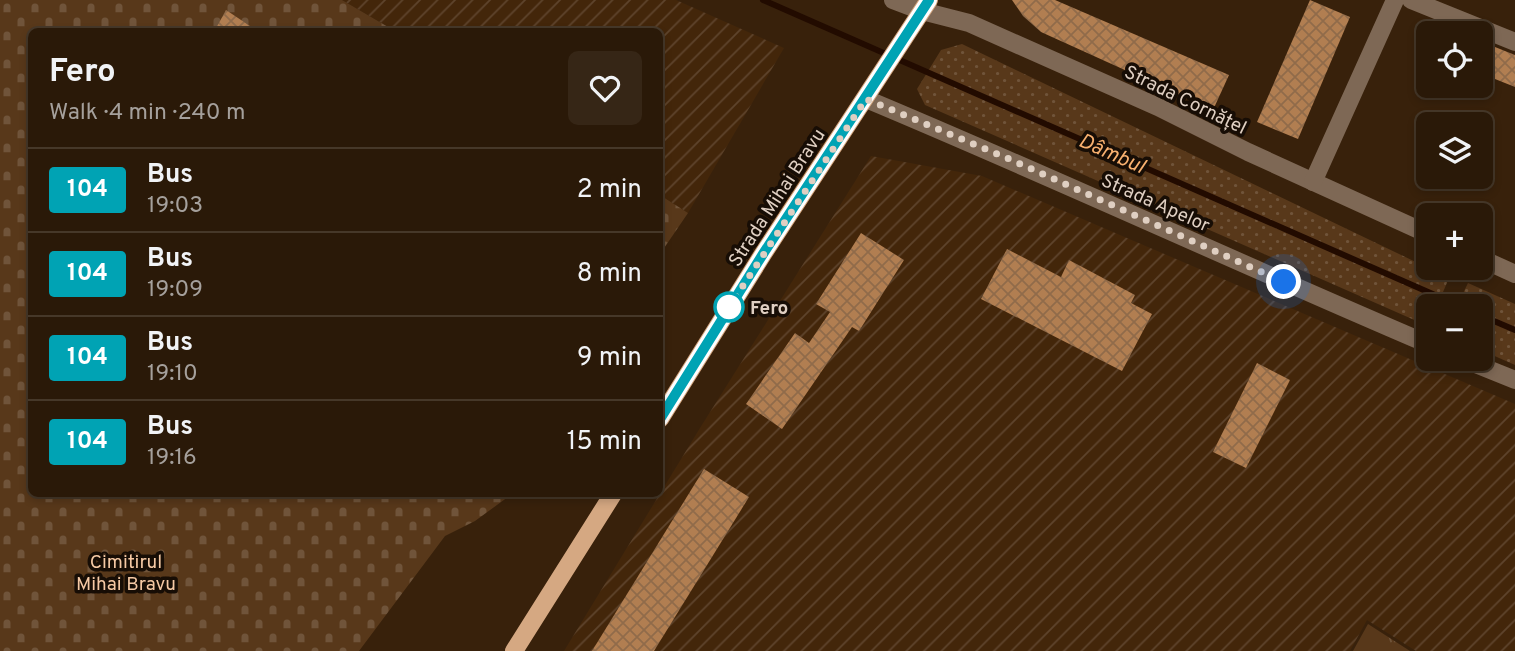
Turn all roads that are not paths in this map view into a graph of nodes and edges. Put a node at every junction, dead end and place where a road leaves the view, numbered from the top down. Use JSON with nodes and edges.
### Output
{"nodes":[{"id":1,"x":893,"y":0,"type":"edge"},
{"id":2,"x":1395,"y":0,"type":"edge"},
{"id":3,"x":1410,"y":0,"type":"edge"},
{"id":4,"x":926,"y":6,"type":"edge"},
{"id":5,"x":1515,"y":43,"type":"edge"},
{"id":6,"x":866,"y":99,"type":"junction"},
{"id":7,"x":1313,"y":182,"type":"junction"},
{"id":8,"x":1416,"y":229,"type":"edge"},
{"id":9,"x":1493,"y":264,"type":"edge"},
{"id":10,"x":1515,"y":274,"type":"edge"},
{"id":11,"x":1416,"y":339,"type":"edge"},
{"id":12,"x":1493,"y":371,"type":"edge"},
{"id":13,"x":1515,"y":380,"type":"edge"},
{"id":14,"x":663,"y":414,"type":"edge"},
{"id":15,"x":611,"y":497,"type":"edge"},
{"id":16,"x":514,"y":651,"type":"edge"}],
"edges":[{"from":1,"to":4,"type":"street","name":"Strada Cornățel"},
{"from":2,"to":7,"type":"street"},
{"from":3,"to":5,"type":"street"},
{"from":4,"to":6,"type":"main road","name":"Strada Mihai Bravu"},
{"from":4,"to":7,"type":"street","name":"Strada Cornățel"},
{"from":6,"to":11,"type":"street","name":"Strada Apelor"},
{"from":6,"to":14,"type":"main road","name":"Strada Mihai Bravu"},
{"from":7,"to":8,"type":"street","name":"Strada Cornățel"},
{"from":9,"to":10,"type":"street"},
{"from":12,"to":13,"type":"street"},
{"from":15,"to":16,"type":"main road"}]}
